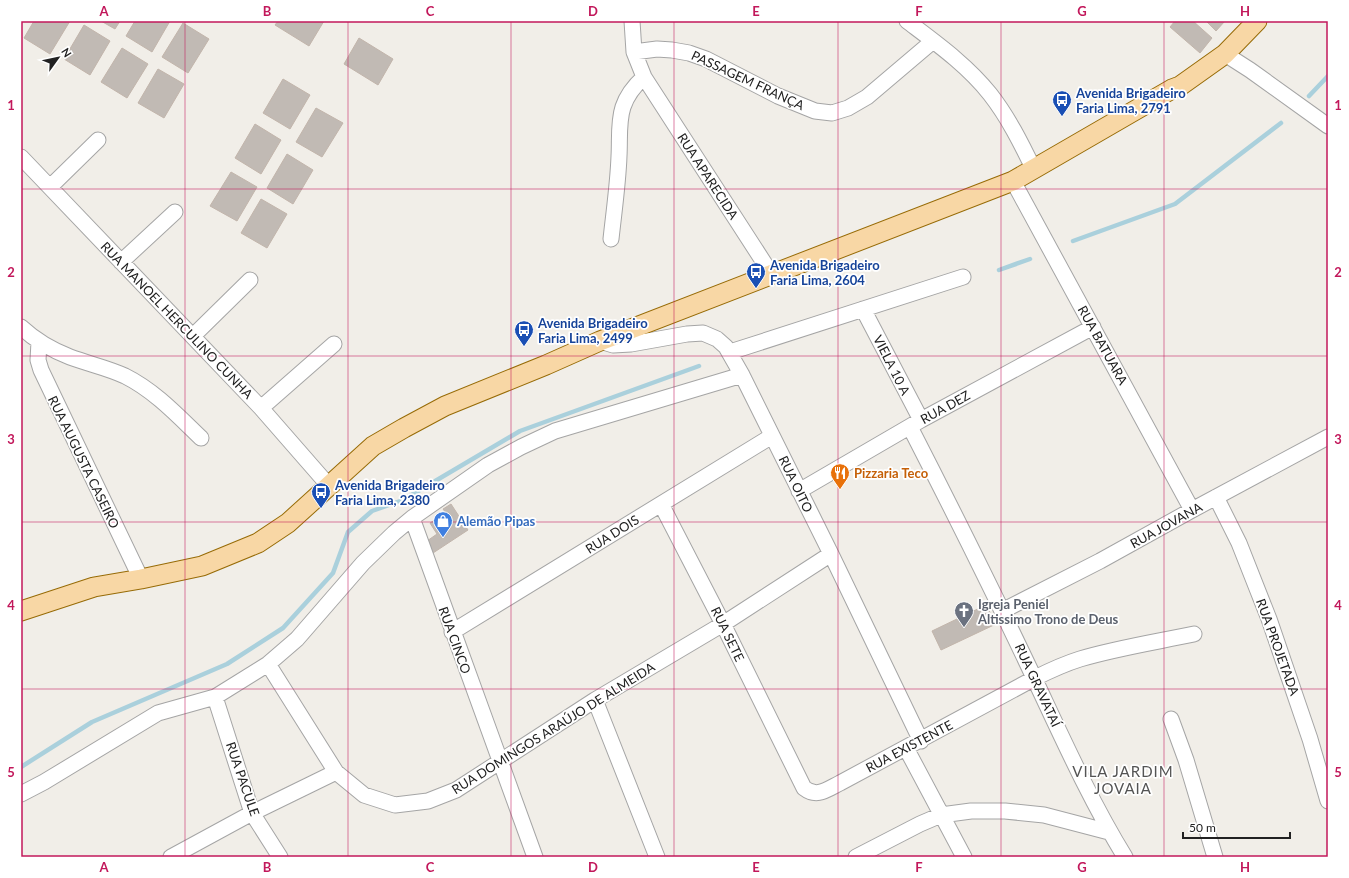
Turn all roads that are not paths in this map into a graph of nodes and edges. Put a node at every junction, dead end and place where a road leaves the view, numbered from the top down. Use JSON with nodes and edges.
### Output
{"nodes":[{"id":1,"x":632,"y":21,"type":"edge"},
{"id":2,"x":908,"y":21,"type":"edge"},
{"id":3,"x":1256,"y":21,"type":"edge"},
{"id":4,"x":933,"y":41,"type":"junction"},
{"id":5,"x":634,"y":52,"type":"junction"},
{"id":6,"x":1225,"y":54,"type":"junction"},
{"id":7,"x":644,"y":77,"type":"junction"},
{"id":8,"x":1328,"y":126,"type":"edge"},
{"id":9,"x":98,"y":140,"type":"dead end"},
{"id":10,"x":21,"y":157,"type":"edge"},
{"id":11,"x":1034,"y":170,"type":"junction"},
{"id":12,"x":1013,"y":181,"type":"junction"},
{"id":13,"x":50,"y":187,"type":"junction"},
{"id":14,"x":175,"y":212,"type":"dead end"},
{"id":15,"x":611,"y":239,"type":"dead end"},
{"id":16,"x":121,"y":262,"type":"junction"},
{"id":17,"x":772,"y":276,"type":"junction"},
{"id":18,"x":963,"y":277,"type":"dead end"},
{"id":19,"x":250,"y":280,"type":"dead end"},
{"id":20,"x":863,"y":309,"type":"junction"},
{"id":21,"x":1093,"y":327,"type":"junction"},
{"id":22,"x":193,"y":336,"type":"junction"},
{"id":23,"x":27,"y":337,"type":"edge"},
{"id":24,"x":600,"y":341,"type":"junction"},
{"id":25,"x":334,"y":344,"type":"dead end"},
{"id":26,"x":730,"y":352,"type":"junction"},
{"id":27,"x":742,"y":375,"type":"junction"},
{"id":28,"x":261,"y":408,"type":"junction"},
{"id":29,"x":916,"y":424,"type":"junction"},
{"id":30,"x":772,"y":436,"type":"junction"},
{"id":31,"x":1328,"y":437,"type":"edge"},
{"id":32,"x":201,"y":438,"type":"dead end"},
{"id":33,"x":330,"y":487,"type":"junction"},
{"id":34,"x":800,"y":491,"type":"junction"},
{"id":35,"x":1216,"y":497,"type":"junction"},
{"id":36,"x":661,"y":504,"type":"junction"},
{"id":37,"x":1192,"y":510,"type":"junction"},
{"id":38,"x":412,"y":518,"type":"junction"},
{"id":39,"x":831,"y":554,"type":"junction"},
{"id":40,"x":140,"y":579,"type":"junction"},
{"id":41,"x":21,"y":611,"type":"edge"},
{"id":42,"x":1002,"y":611,"type":"junction"},
{"id":43,"x":723,"y":624,"type":"junction"},
{"id":44,"x":452,"y":632,"type":"junction"},
{"id":45,"x":1194,"y":634,"type":"dead end"},
{"id":46,"x":268,"y":664,"type":"junction"},
{"id":47,"x":1034,"y":678,"type":"junction"},
{"id":48,"x":215,"y":697,"type":"junction"},
{"id":49,"x":595,"y":700,"type":"junction"},
{"id":50,"x":1172,"y":719,"type":"dead end"},
{"id":51,"x":921,"y":741,"type":"junction"},
{"id":52,"x":906,"y":748,"type":"junction"},
{"id":53,"x":500,"y":761,"type":"junction"},
{"id":54,"x":792,"y":766,"type":"joint"},
{"id":55,"x":336,"y":772,"type":"junction"},
{"id":56,"x":21,"y":794,"type":"edge"},
{"id":57,"x":1328,"y":801,"type":"edge"},
{"id":58,"x":252,"y":813,"type":"junction"},
{"id":59,"x":942,"y":815,"type":"junction"},
{"id":60,"x":1109,"y":832,"type":"junction"},
{"id":61,"x":171,"y":857,"type":"edge"},
{"id":62,"x":280,"y":857,"type":"edge"},
{"id":63,"x":535,"y":857,"type":"edge"},
{"id":64,"x":657,"y":857,"type":"edge"},
{"id":65,"x":856,"y":857,"type":"edge"},
{"id":66,"x":964,"y":857,"type":"edge"},
{"id":67,"x":1125,"y":857,"type":"edge"},
{"id":68,"x":1215,"y":857,"type":"edge"}],
"edges":[{"from":1,"to":5,"type":"street","name":"RUA APARECIDA"},
{"from":2,"to":4,"type":"street"},
{"from":3,"to":6,"type":"main road"},
{"from":4,"to":5,"type":"street","name":"PASSAGEM FRANÇA"},
{"from":4,"to":11,"type":"street"},
{"from":5,"to":7,"type":"street","name":"RUA APARECIDA"},
{"from":6,"to":8,"type":"street"},
{"from":6,"to":11,"type":"main road"},
{"from":7,"to":15,"type":"street"},
{"from":7,"to":17,"type":"street","name":"RUA APARECIDA"},
{"from":9,"to":13,"type":"street"},
{"from":10,"to":13,"type":"street","name":"RUA MANOEL HERCULINO CUNHA"},
{"from":11,"to":12,"type":"main road"},
{"from":12,"to":17,"type":"main road"},
{"from":12,"to":21,"type":"street","name":"RUA BATUARA"},
{"from":13,"to":16,"type":"street","name":"RUA MANOEL HERCULINO CUNHA"},
{"from":14,"to":16,"type":"street"},
{"from":16,"to":22,"type":"street","name":"RUA MANOEL HERCULINO CUNHA"},
{"from":17,"to":24,"type":"main road"},
{"from":18,"to":20,"type":"street"},
{"from":19,"to":22,"type":"street"},
{"from":20,"to":26,"type":"street"},
{"from":20,"to":29,"type":"street","name":"VIELA 10 A"},
{"from":21,"to":29,"type":"street","name":"RUA DEZ"},
{"from":21,"to":37,"type":"street","name":"RUA BATUARA"},
{"from":22,"to":28,"type":"street","name":"RUA MANOEL HERCULINO CUNHA"},
{"from":23,"to":32,"type":"street"},
{"from":23,"to":40,"type":"street","name":"RUA AUGUSTA CASEIRO"},
{"from":24,"to":26,"type":"street","name":"RUA OITO"},
{"from":24,"to":33,"type":"main road"},
{"from":25,"to":28,"type":"street"},
{"from":26,"to":27,"type":"street","name":"RUA OITO"},
{"from":27,"to":30,"type":"street","name":"RUA OITO"},
{"from":27,"to":38,"type":"street"},
{"from":28,"to":33,"type":"street","name":"RUA MANOEL HERCULINO CUNHA"},
{"from":29,"to":34,"type":"street","name":"RUA DEZ"},
{"from":29,"to":42,"type":"street","name":"RUA GRAVATAÍ"},
{"from":30,"to":34,"type":"street","name":"RUA OITO"},
{"from":30,"to":36,"type":"street","name":"RUA DOIS"},
{"from":31,"to":35,"type":"street","name":"RUA JOVANA"},
{"from":33,"to":40,"type":"main road"},
{"from":34,"to":39,"type":"street","name":"RUA OITO"},
{"from":35,"to":37,"type":"street","name":"RUA JOVANA"},
{"from":35,"to":57,"type":"street","name":"RUA PROJETADA"},
{"from":36,"to":43,"type":"street","name":"RUA SETE"},
{"from":36,"to":44,"type":"street","name":"RUA DOIS"},
{"from":37,"to":42,"type":"street","name":"RUA JOVANA"},
{"from":38,"to":44,"type":"street","name":"RUA CINCO"},
{"from":38,"to":46,"type":"street"},
{"from":39,"to":43,"type":"street","name":"RUA DOMINGOS ARAÚJO DE ALMEIDA"},
{"from":39,"to":51,"type":"street","name":"RUA OITO"},
{"from":40,"to":41,"type":"main road"},
{"from":42,"to":47,"type":"street","name":"RUA GRAVATAÍ"},
{"from":43,"to":49,"type":"street","name":"RUA DOMINGOS ARAÚJO DE ALMEIDA"},
{"from":43,"to":54,"type":"street","name":"RUA SETE"},
{"from":44,"to":53,"type":"street","name":"RUA CINCO"},
{"from":45,"to":47,"type":"street","name":"RUA EXISTENTE"},
{"from":46,"to":48,"type":"street"},
{"from":46,"to":55,"type":"street","name":"RUA DOMINGOS ARAÚJO DE ALMEIDA"},
{"from":47,"to":51,"type":"street","name":"RUA EXISTENTE"},
{"from":47,"to":60,"type":"street","name":"RUA GRAVATAÍ"},
{"from":48,"to":56,"type":"street"},
{"from":48,"to":58,"type":"street","name":"RUA PACULE"},
{"from":49,"to":53,"type":"street","name":"RUA DOMINGOS ARAÚJO DE ALMEIDA"},
{"from":49,"to":64,"type":"street"},
{"from":50,"to":68,"type":"street"},
{"from":51,"to":52,"type":"street","name":"RUA EXISTENTE"},
{"from":52,"to":54,"type":"street","name":"RUA EXISTENTE"},
{"from":52,"to":59,"type":"street"},
{"from":53,"to":55,"type":"street","name":"RUA DOMINGOS ARAÚJO DE ALMEIDA"},
{"from":53,"to":63,"type":"street","name":"RUA CINCO"},
{"from":55,"to":58,"type":"street"},
{"from":58,"to":61,"type":"street"},
{"from":58,"to":62,"type":"street","name":"RUA PACULE"},
{"from":59,"to":60,"type":"street"},
{"from":59,"to":65,"type":"street"},
{"from":59,"to":66,"type":"street"},
{"from":60,"to":67,"type":"street","name":"RUA GRAVATAÍ"}]}
